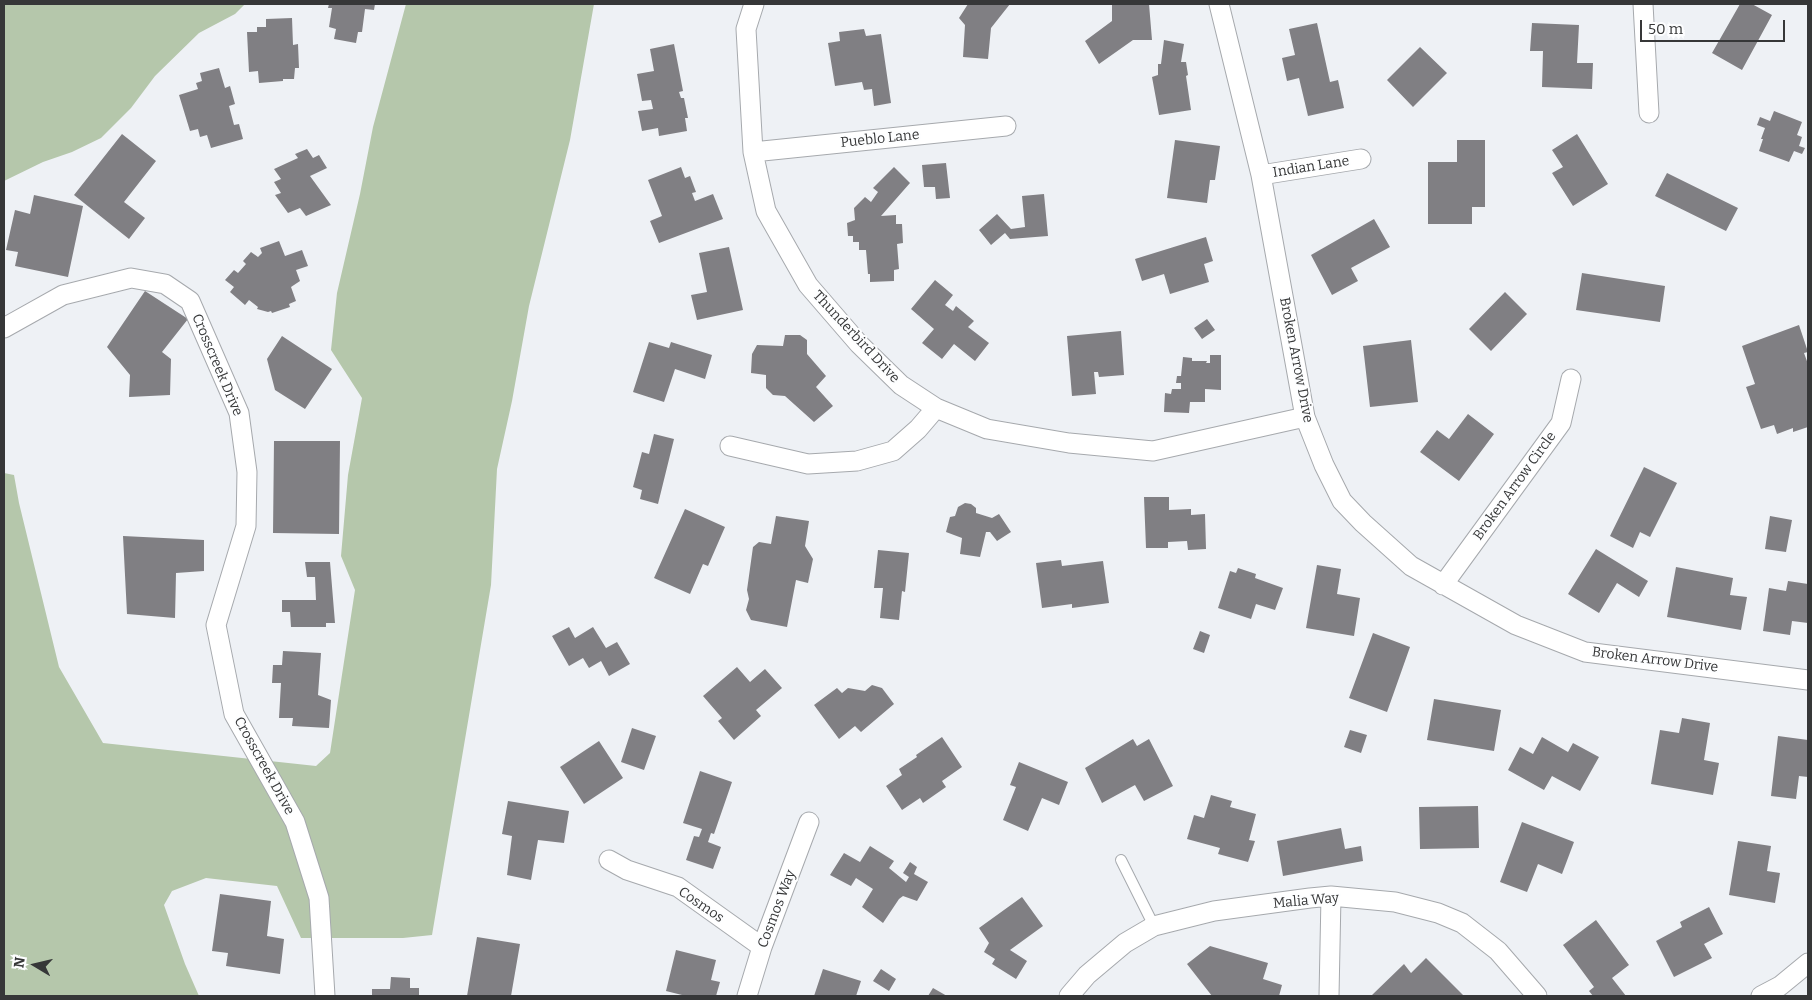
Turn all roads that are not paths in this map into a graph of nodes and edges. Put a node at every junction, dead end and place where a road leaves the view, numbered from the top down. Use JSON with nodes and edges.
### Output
{"nodes":[{"id":1,"x":754,"y":4,"type":"edge"},
{"id":2,"x":1219,"y":4,"type":"edge"},
{"id":3,"x":1643,"y":4,"type":"edge"},
{"id":4,"x":1649,"y":113,"type":"dead end"},
{"id":5,"x":1006,"y":126,"type":"dead end"},
{"id":6,"x":753,"y":152,"type":"junction"},
{"id":7,"x":1361,"y":159,"type":"dead end"},
{"id":8,"x":1261,"y":175,"type":"junction"},
{"id":9,"x":4,"y":328,"type":"edge"},
{"id":10,"x":1571,"y":380,"type":"dead end"},
{"id":11,"x":936,"y":408,"type":"junction"},
{"id":12,"x":1305,"y":417,"type":"junction"},
{"id":13,"x":730,"y":446,"type":"dead end"},
{"id":14,"x":1443,"y":585,"type":"junction"},
{"id":15,"x":1808,"y":680,"type":"edge"},
{"id":16,"x":809,"y":822,"type":"dead end"},
{"id":17,"x":609,"y":860,"type":"dead end"},
{"id":18,"x":1121,"y":860,"type":"dead end"},
{"id":19,"x":1332,"y":896,"type":"junction"},
{"id":20,"x":1154,"y":926,"type":"junction"},
{"id":21,"x":762,"y":947,"type":"junction"},
{"id":22,"x":1808,"y":963,"type":"edge"},
{"id":23,"x":1786,"y":991,"type":"edge"},
{"id":24,"x":325,"y":996,"type":"edge"},
{"id":25,"x":747,"y":996,"type":"edge"},
{"id":26,"x":1069,"y":996,"type":"edge"},
{"id":27,"x":1329,"y":996,"type":"edge"},
{"id":28,"x":1537,"y":996,"type":"edge"},
{"id":29,"x":1761,"y":996,"type":"edge"}],
"edges":[{"from":1,"to":6,"type":"street","name":"Thunderbird Drive"},
{"from":2,"to":8,"type":"street","name":"Broken Arrow Drive"},
{"from":3,"to":4,"type":"street"},
{"from":5,"to":6,"type":"street","name":"Pueblo Lane"},
{"from":6,"to":11,"type":"street","name":"Thunderbird Drive"},
{"from":7,"to":8,"type":"street","name":"Indian Lane"},
{"from":8,"to":12,"type":"street","name":"Broken Arrow Drive"},
{"from":9,"to":24,"type":"street","name":"Crosscreek Drive"},
{"from":10,"to":14,"type":"street","name":"Broken Arrow Circle"},
{"from":11,"to":12,"type":"street","name":"Thunderbird Drive"},
{"from":11,"to":13,"type":"street"},
{"from":12,"to":14,"type":"street","name":"Broken Arrow Drive"},
{"from":14,"to":15,"type":"street","name":"Broken Arrow Drive"},
{"from":16,"to":21,"type":"street","name":"Cosmos Way"},
{"from":17,"to":21,"type":"street","name":"Cosmos"},
{"from":18,"to":20,"type":"lane"},
{"from":19,"to":20,"type":"street","name":"Malia Way"},
{"from":19,"to":27,"type":"street"},
{"from":19,"to":28,"type":"street","name":"Malia Way"},
{"from":20,"to":26,"type":"street","name":"Malia Way"},
{"from":21,"to":25,"type":"street","name":"Cosmos Way"},
{"from":22,"to":23,"type":"street"},
{"from":23,"to":29,"type":"street"}]}
